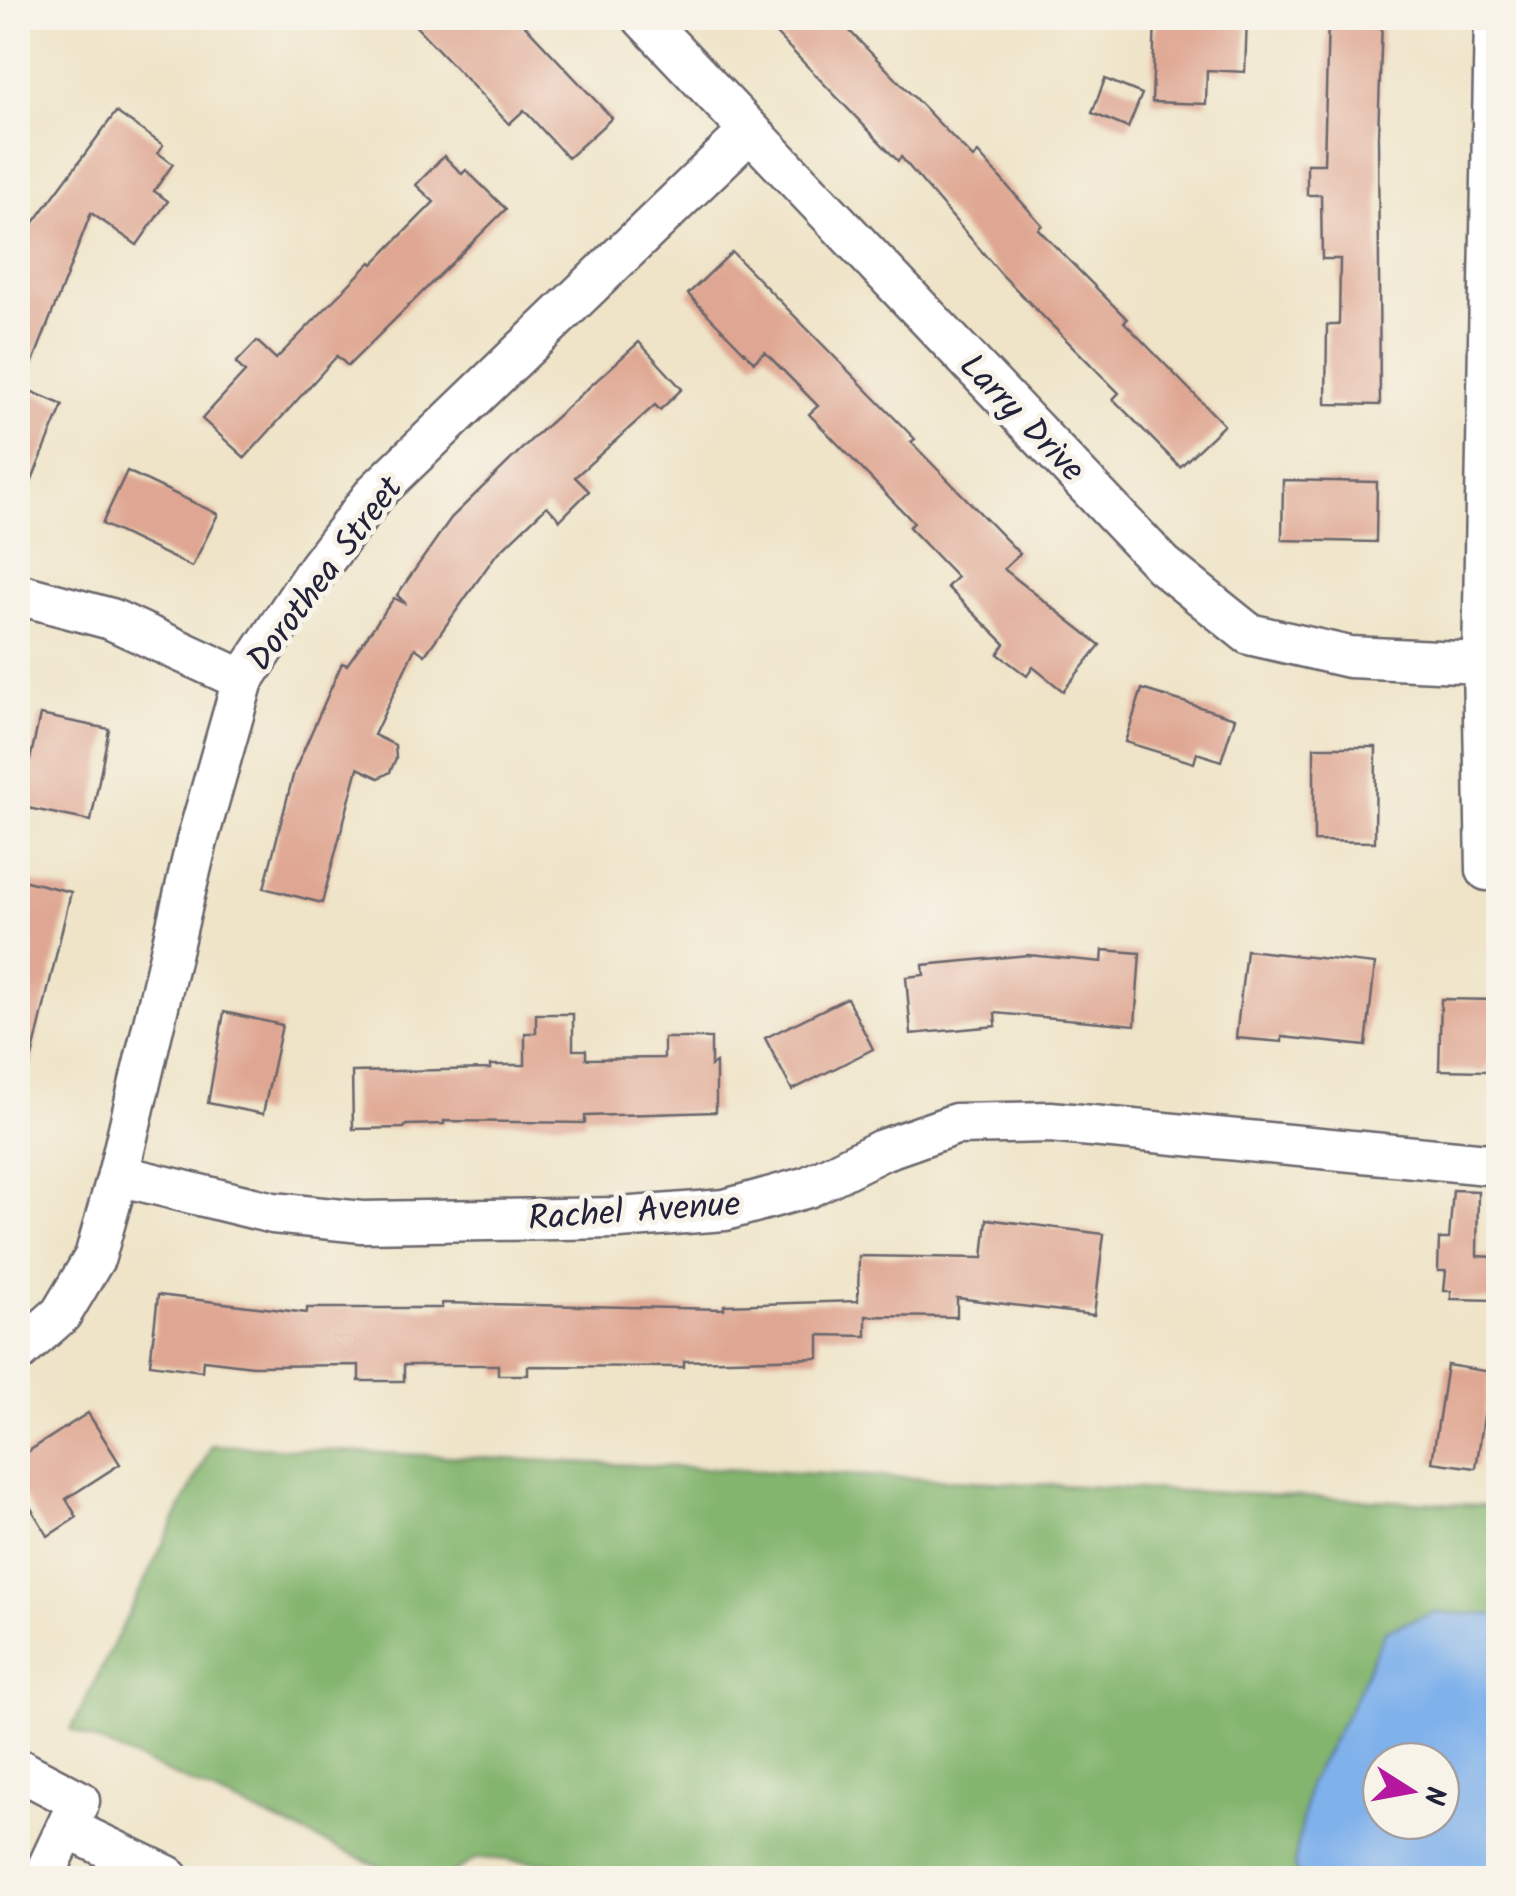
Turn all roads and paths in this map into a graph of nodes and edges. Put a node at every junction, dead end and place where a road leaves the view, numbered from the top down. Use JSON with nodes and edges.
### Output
{"nodes":[{"id":1,"x":642,"y":18,"type":"edge"},
{"id":2,"x":1495,"y":18,"type":"edge"},
{"id":3,"x":749,"y":132,"type":"junction"},
{"id":4,"x":18,"y":594,"type":"edge"},
{"id":5,"x":1483,"y":664,"type":"junction"},
{"id":6,"x":243,"y":680,"type":"junction"},
{"id":7,"x":1488,"y":870,"type":"dead end"},
{"id":8,"x":1498,"y":1166,"type":"edge"},
{"id":9,"x":118,"y":1175,"type":"junction"},
{"id":10,"x":18,"y":1352,"type":"edge"},
{"id":11,"x":18,"y":1769,"type":"edge"},
{"id":12,"x":67,"y":1828,"type":"junction"},
{"id":13,"x":43,"y":1878,"type":"edge"},
{"id":14,"x":166,"y":1878,"type":"edge"}],
"edges":[{"from":1,"to":3,"type":"street","name":"Larry Drive"},
{"from":2,"to":5,"type":"street"},
{"from":3,"to":5,"type":"street","name":"Larry Drive"},
{"from":3,"to":6,"type":"street","name":"Dorothea Street"},
{"from":4,"to":6,"type":"street"},
{"from":5,"to":7,"type":"street"},
{"from":6,"to":9,"type":"street","name":"Dorothea Street"},
{"from":8,"to":9,"type":"street","name":"Rachel Avenue"},
{"from":9,"to":10,"type":"street","name":"Dorothea Street"},
{"from":11,"to":12,"type":"street"},
{"from":12,"to":13,"type":"street"},
{"from":12,"to":14,"type":"street"}]}
